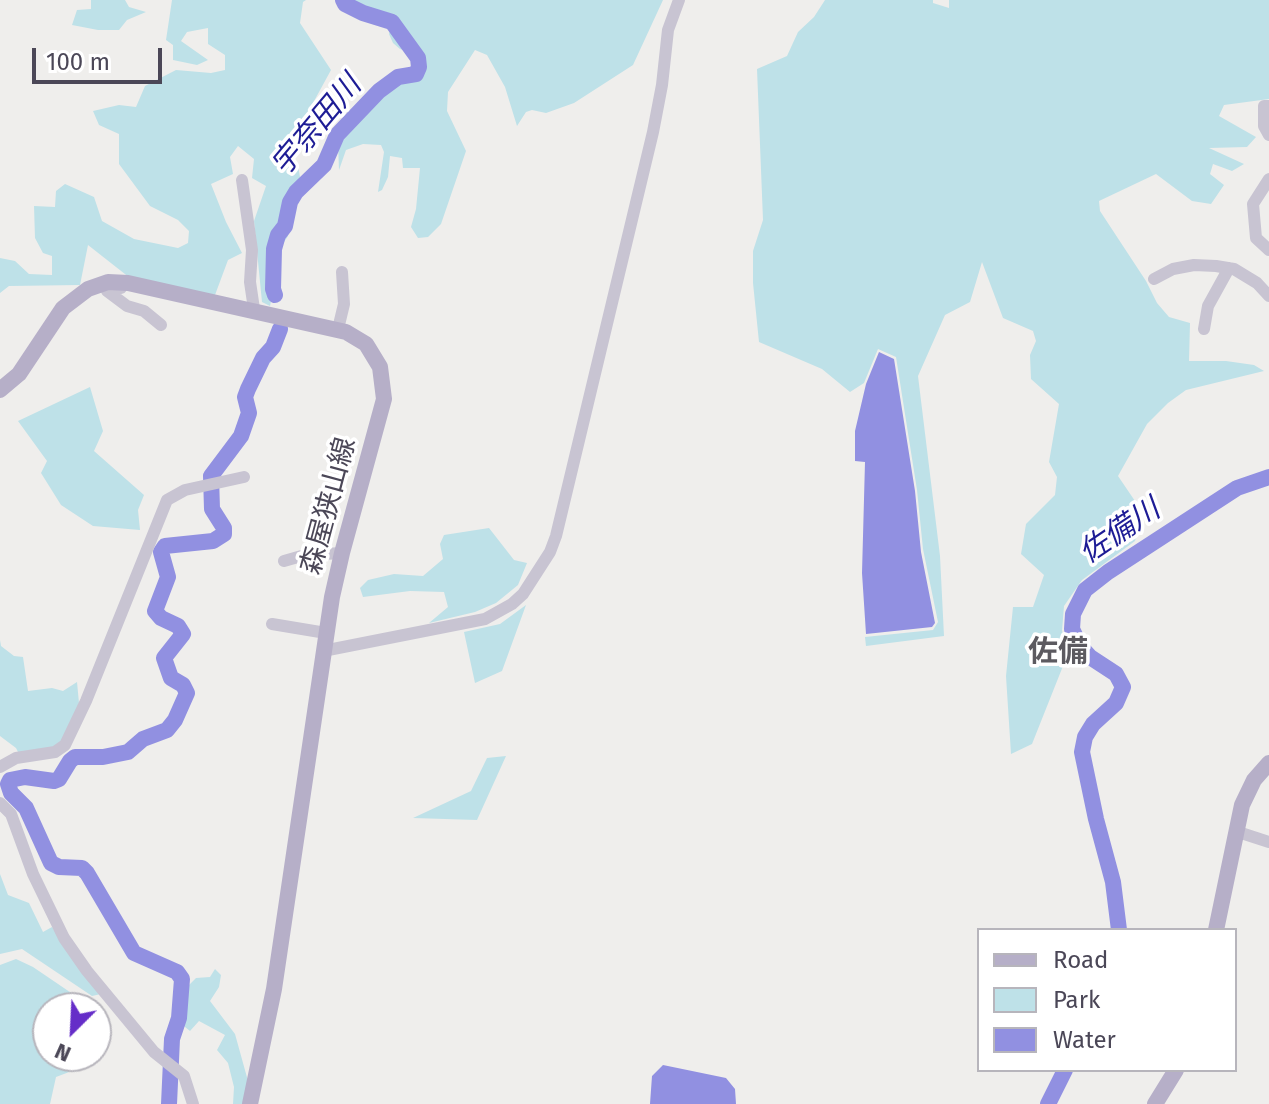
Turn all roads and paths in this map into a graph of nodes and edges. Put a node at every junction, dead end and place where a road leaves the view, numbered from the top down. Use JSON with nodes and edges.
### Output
{"nodes":[{"id":1,"x":679,"y":0,"type":"edge"},
{"id":2,"x":1269,"y":106,"type":"edge"},
{"id":3,"x":1269,"y":135,"type":"edge"},
{"id":4,"x":1269,"y":179,"type":"edge"},
{"id":5,"x":242,"y":180,"type":"dead end"},
{"id":6,"x":1269,"y":250,"type":"edge"},
{"id":7,"x":1229,"y":268,"type":"junction"},
{"id":8,"x":342,"y":272,"type":"dead end"},
{"id":9,"x":1154,"y":279,"type":"dead end"},
{"id":10,"x":122,"y":282,"type":"junction"},
{"id":11,"x":1269,"y":296,"type":"edge"},
{"id":12,"x":254,"y":309,"type":"junction"},
{"id":13,"x":161,"y":325,"type":"dead end"},
{"id":14,"x":338,"y":329,"type":"junction"},
{"id":15,"x":1204,"y":329,"type":"dead end"},
{"id":16,"x":0,"y":390,"type":"edge"},
{"id":17,"x":244,"y":477,"type":"dead end"},
{"id":18,"x":342,"y":553,"type":"junction"},
{"id":19,"x":284,"y":561,"type":"dead end"},
{"id":20,"x":272,"y":624,"type":"dead end"},
{"id":21,"x":326,"y":633,"type":"junction"},
{"id":22,"x":323,"y":651,"type":"junction"},
{"id":23,"x":0,"y":767,"type":"edge"},
{"id":24,"x":1267,"y":768,"type":"edge"},
{"id":25,"x":0,"y":803,"type":"edge"},
{"id":26,"x":1235,"y":831,"type":"junction"},
{"id":27,"x":1269,"y":842,"type":"edge"},
{"id":28,"x":1216,"y":928,"type":"edge"},
{"id":29,"x":1175,"y":1072,"type":"edge"},
{"id":30,"x":193,"y":1104,"type":"edge"},
{"id":31,"x":250,"y":1104,"type":"edge"},
{"id":32,"x":1155,"y":1104,"type":"edge"}],
"edges":[{"from":1,"to":22,"type":"street"},
{"from":2,"to":3,"type":"street"},
{"from":4,"to":6,"type":"street"},
{"from":5,"to":12,"type":"street"},
{"from":7,"to":9,"type":"street"},
{"from":7,"to":11,"type":"street"},
{"from":7,"to":15,"type":"street"},
{"from":8,"to":14,"type":"street"},
{"from":10,"to":12,"type":"main road","name":"森屋狭山線"},
{"from":10,"to":13,"type":"street"},
{"from":10,"to":16,"type":"main road","name":"森屋狭山線"},
{"from":12,"to":14,"type":"main road","name":"森屋狭山線"},
{"from":14,"to":18,"type":"main road","name":"森屋狭山線"},
{"from":17,"to":23,"type":"street"},
{"from":18,"to":19,"type":"street"},
{"from":18,"to":21,"type":"main road","name":"森屋狭山線"},
{"from":20,"to":21,"type":"street"},
{"from":21,"to":22,"type":"main road","name":"森屋狭山線"},
{"from":22,"to":31,"type":"main road","name":"森屋狭山線"},
{"from":24,"to":26,"type":"main road"},
{"from":25,"to":30,"type":"street"},
{"from":26,"to":27,"type":"street"},
{"from":26,"to":28,"type":"main road"},
{"from":29,"to":32,"type":"main road"}]}
